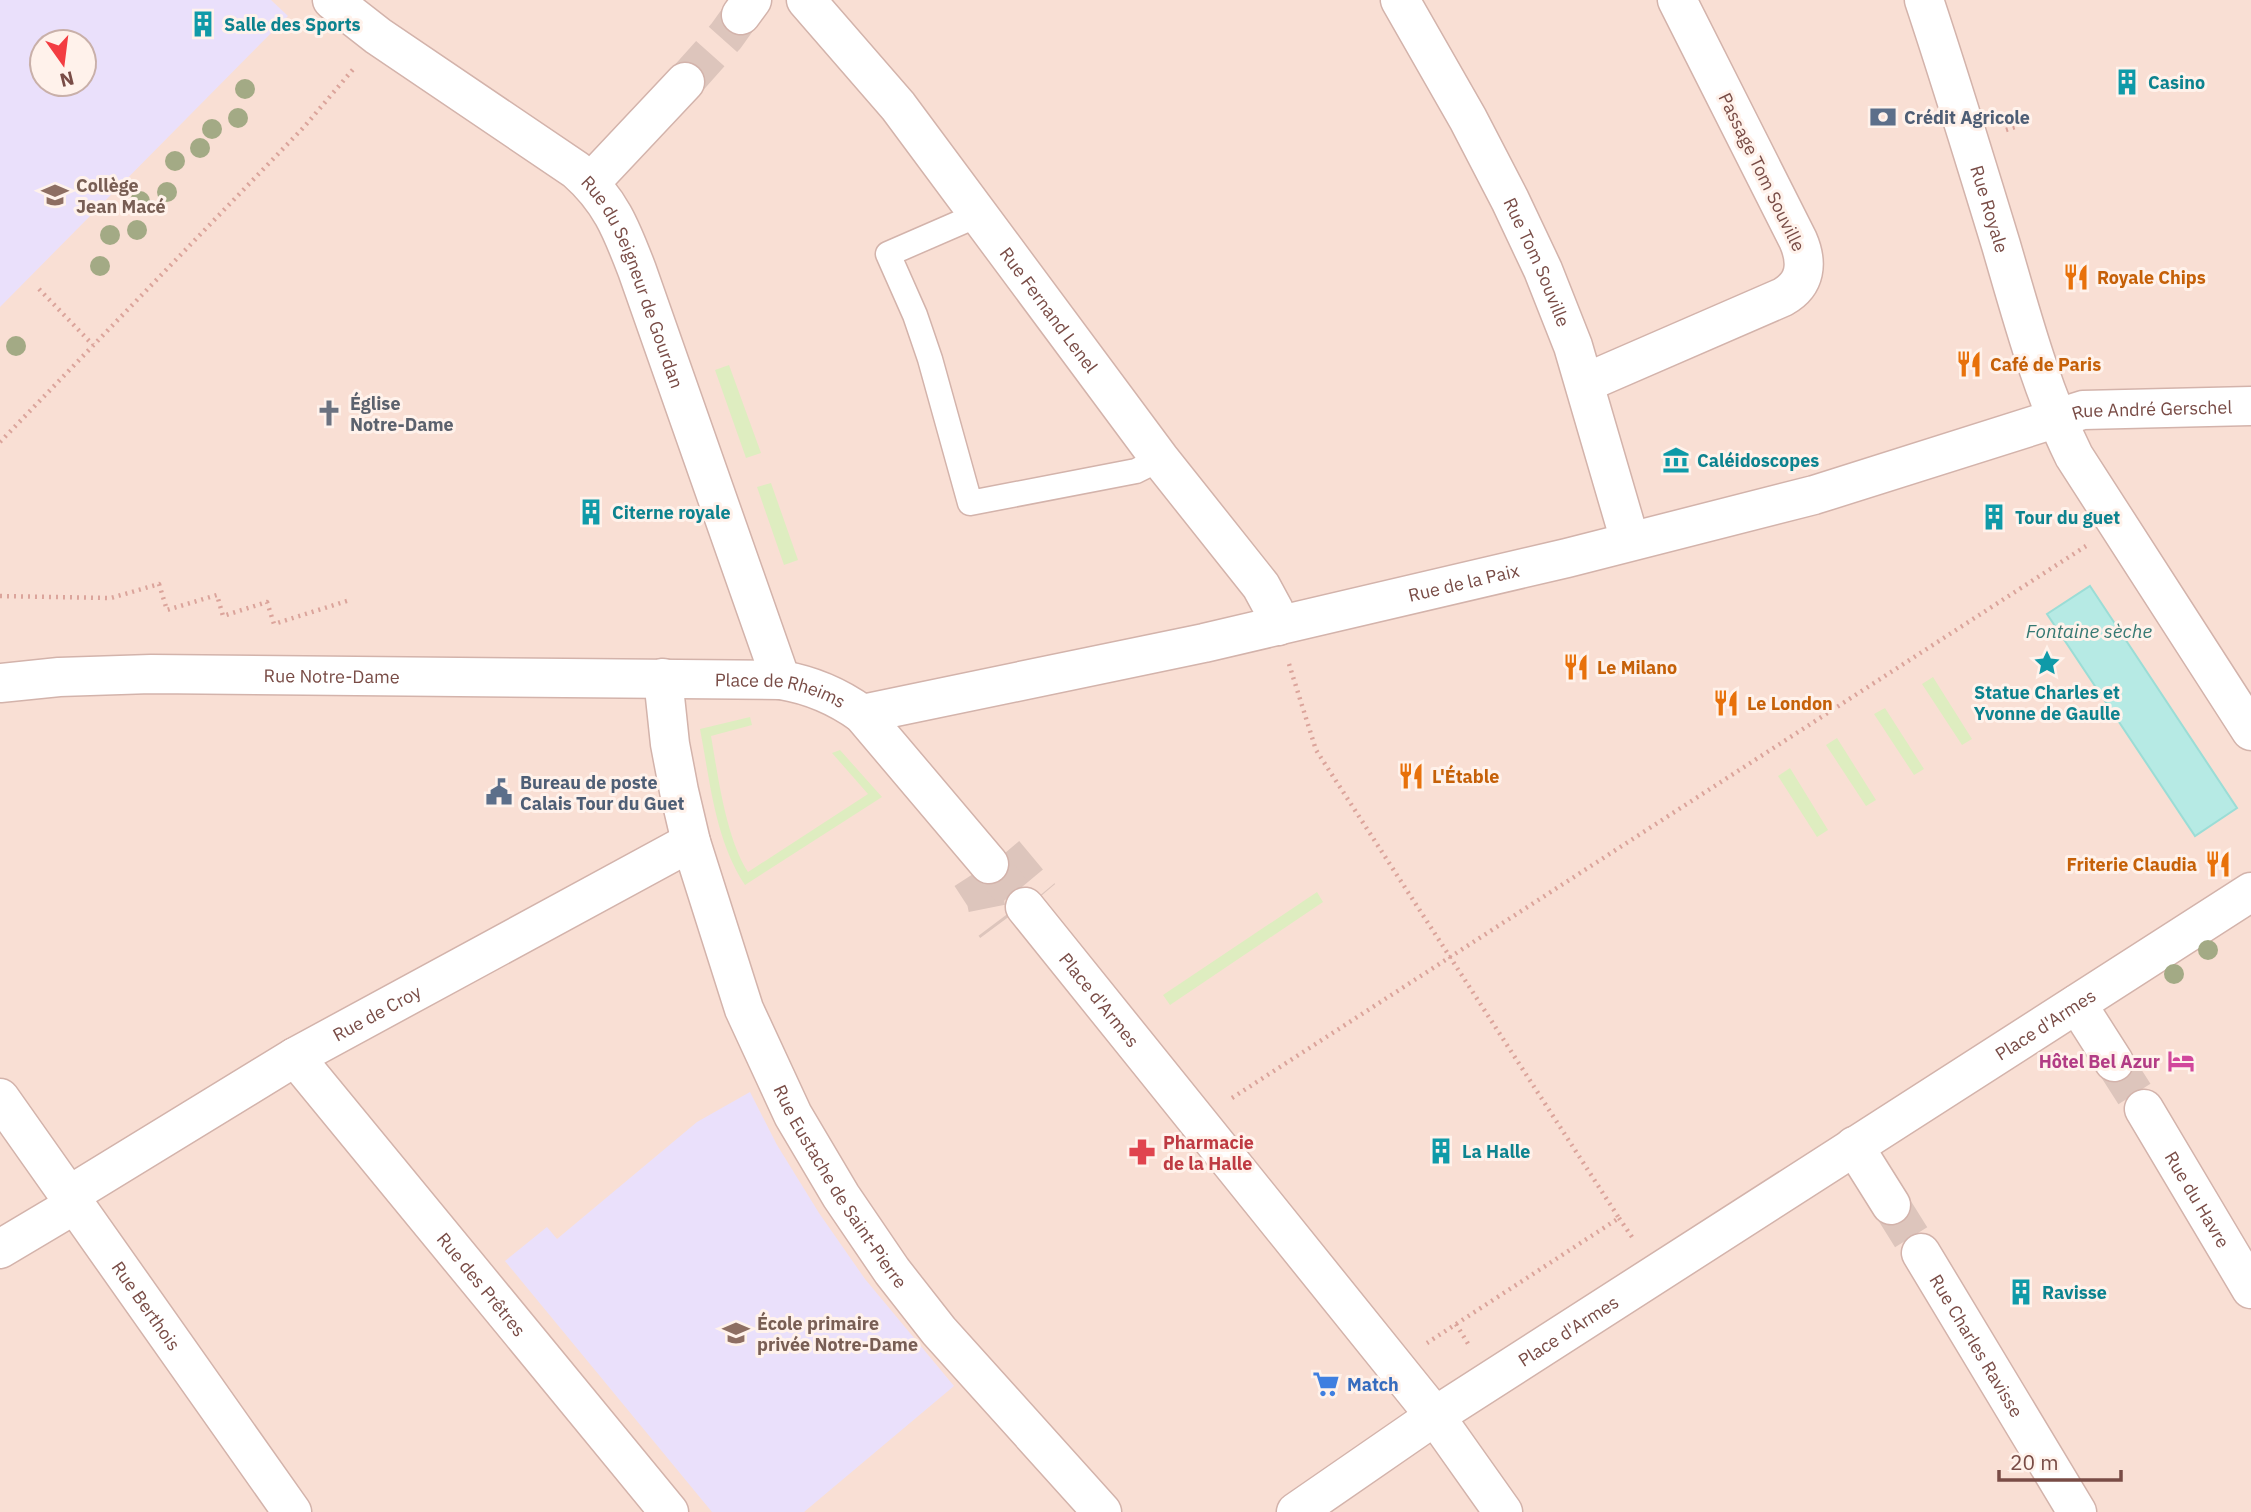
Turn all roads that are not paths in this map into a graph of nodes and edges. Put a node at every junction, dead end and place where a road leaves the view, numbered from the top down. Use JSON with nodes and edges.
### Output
{"nodes":[{"id":1,"x":332,"y":0,"type":"edge"},
{"id":2,"x":806,"y":0,"type":"edge"},
{"id":3,"x":1401,"y":0,"type":"edge"},
{"id":4,"x":1677,"y":0,"type":"edge"},
{"id":5,"x":1924,"y":0,"type":"edge"},
{"id":6,"x":685,"y":82,"type":"tunnel mouth"},
{"id":7,"x":590,"y":183,"type":"junction"},
{"id":8,"x":980,"y":214,"type":"junction"},
{"id":9,"x":1585,"y":383,"type":"junction"},
{"id":10,"x":2251,"y":406,"type":"edge"},
{"id":11,"x":2055,"y":417,"type":"junction"},
{"id":12,"x":1160,"y":459,"type":"junction"},
{"id":13,"x":1630,"y":541,"type":"junction"},
{"id":14,"x":1278,"y":626,"type":"junction"},
{"id":15,"x":663,"y":678,"type":"junction"},
{"id":16,"x":781,"y":680,"type":"junction"},
{"id":17,"x":0,"y":683,"type":"edge"},
{"id":18,"x":862,"y":714,"type":"junction"},
{"id":19,"x":2251,"y":731,"type":"edge"},
{"id":20,"x":691,"y":842,"type":"junction"},
{"id":21,"x":989,"y":864,"type":"tunnel mouth"},
{"id":22,"x":2251,"y":892,"type":"edge"},
{"id":23,"x":1025,"y":907,"type":"tunnel mouth"},
{"id":24,"x":2077,"y":1004,"type":"junction"},
{"id":25,"x":295,"y":1057,"type":"junction"},
{"id":26,"x":2114,"y":1062,"type":"tunnel mouth"},
{"id":27,"x":0,"y":1098,"type":"edge"},
{"id":28,"x":2144,"y":1109,"type":"tunnel mouth"},
{"id":29,"x":1854,"y":1146,"type":"junction"},
{"id":30,"x":71,"y":1200,"type":"junction"},
{"id":31,"x":1891,"y":1205,"type":"tunnel mouth"},
{"id":32,"x":0,"y":1249,"type":"edge"},
{"id":33,"x":1921,"y":1253,"type":"tunnel mouth"},
{"id":34,"x":2251,"y":1289,"type":"edge"},
{"id":35,"x":1435,"y":1416,"type":"junction"},
{"id":36,"x":292,"y":1512,"type":"edge"},
{"id":37,"x":669,"y":1512,"type":"edge"},
{"id":38,"x":1102,"y":1512,"type":"edge"},
{"id":39,"x":1296,"y":1512,"type":"edge"},
{"id":40,"x":1503,"y":1512,"type":"edge"},
{"id":41,"x":2077,"y":1512,"type":"edge"}],
"edges":[{"from":1,"to":7,"type":"street","name":"Rue du Seigneur de Gourdan"},
{"from":2,"to":8,"type":"street","name":"Rue Fernand Lenel"},
{"from":3,"to":9,"type":"street","name":"Rue Tom Souville"},
{"from":4,"to":9,"type":"street","name":"Passage Tom Souville"},
{"from":5,"to":11,"type":"street","name":"Rue Royale"},
{"from":6,"to":7,"type":"street"},
{"from":7,"to":16,"type":"street","name":"Rue du Seigneur de Gourdan"},
{"from":8,"to":12,"type":"street","name":"Rue Fernand Lenel"},
{"from":8,"to":12,"type":"lane"},
{"from":9,"to":13,"type":"street","name":"Rue Tom Souville"},
{"from":10,"to":11,"type":"street","name":"Rue André Gerschel"},
{"from":11,"to":13,"type":"street","name":"Rue de la Paix"},
{"from":11,"to":19,"type":"street"},
{"from":12,"to":14,"type":"street","name":"Rue Fernand Lenel"},
{"from":13,"to":14,"type":"street","name":"Rue de la Paix"},
{"from":14,"to":18,"type":"street","name":"Rue de la Paix"},
{"from":15,"to":16,"type":"street","name":"Place de Rheims"},
{"from":15,"to":17,"type":"street","name":"Rue Notre-Dame"},
{"from":15,"to":20,"type":"street"},
{"from":16,"to":18,"type":"street","name":"Place de Rheims"},
{"from":18,"to":21,"type":"street","name":"Place de Rheims"},
{"from":20,"to":25,"type":"street","name":"Rue de Croy"},
{"from":20,"to":38,"type":"street","name":"Rue Eustache de Saint-Pierre"},
{"from":22,"to":24,"type":"street","name":"Place d'Armes"},
{"from":23,"to":35,"type":"street","name":"Place d'Armes"},
{"from":24,"to":26,"type":"street"},
{"from":24,"to":29,"type":"street","name":"Place d'Armes"},
{"from":25,"to":30,"type":"street","name":"Rue de Croy"},
{"from":25,"to":37,"type":"street","name":"Rue des Prêtres"},
{"from":27,"to":30,"type":"street","name":"Rue Berthois"},
{"from":28,"to":34,"type":"street","name":"Rue du Havre"},
{"from":29,"to":31,"type":"street"},
{"from":29,"to":35,"type":"street","name":"Place d'Armes"},
{"from":30,"to":32,"type":"street","name":"Rue de Croy"},
{"from":30,"to":36,"type":"street","name":"Rue Berthois"},
{"from":33,"to":41,"type":"street","name":"Rue Charles Ravisse"},
{"from":35,"to":39,"type":"street"},
{"from":35,"to":40,"type":"street"}]}
